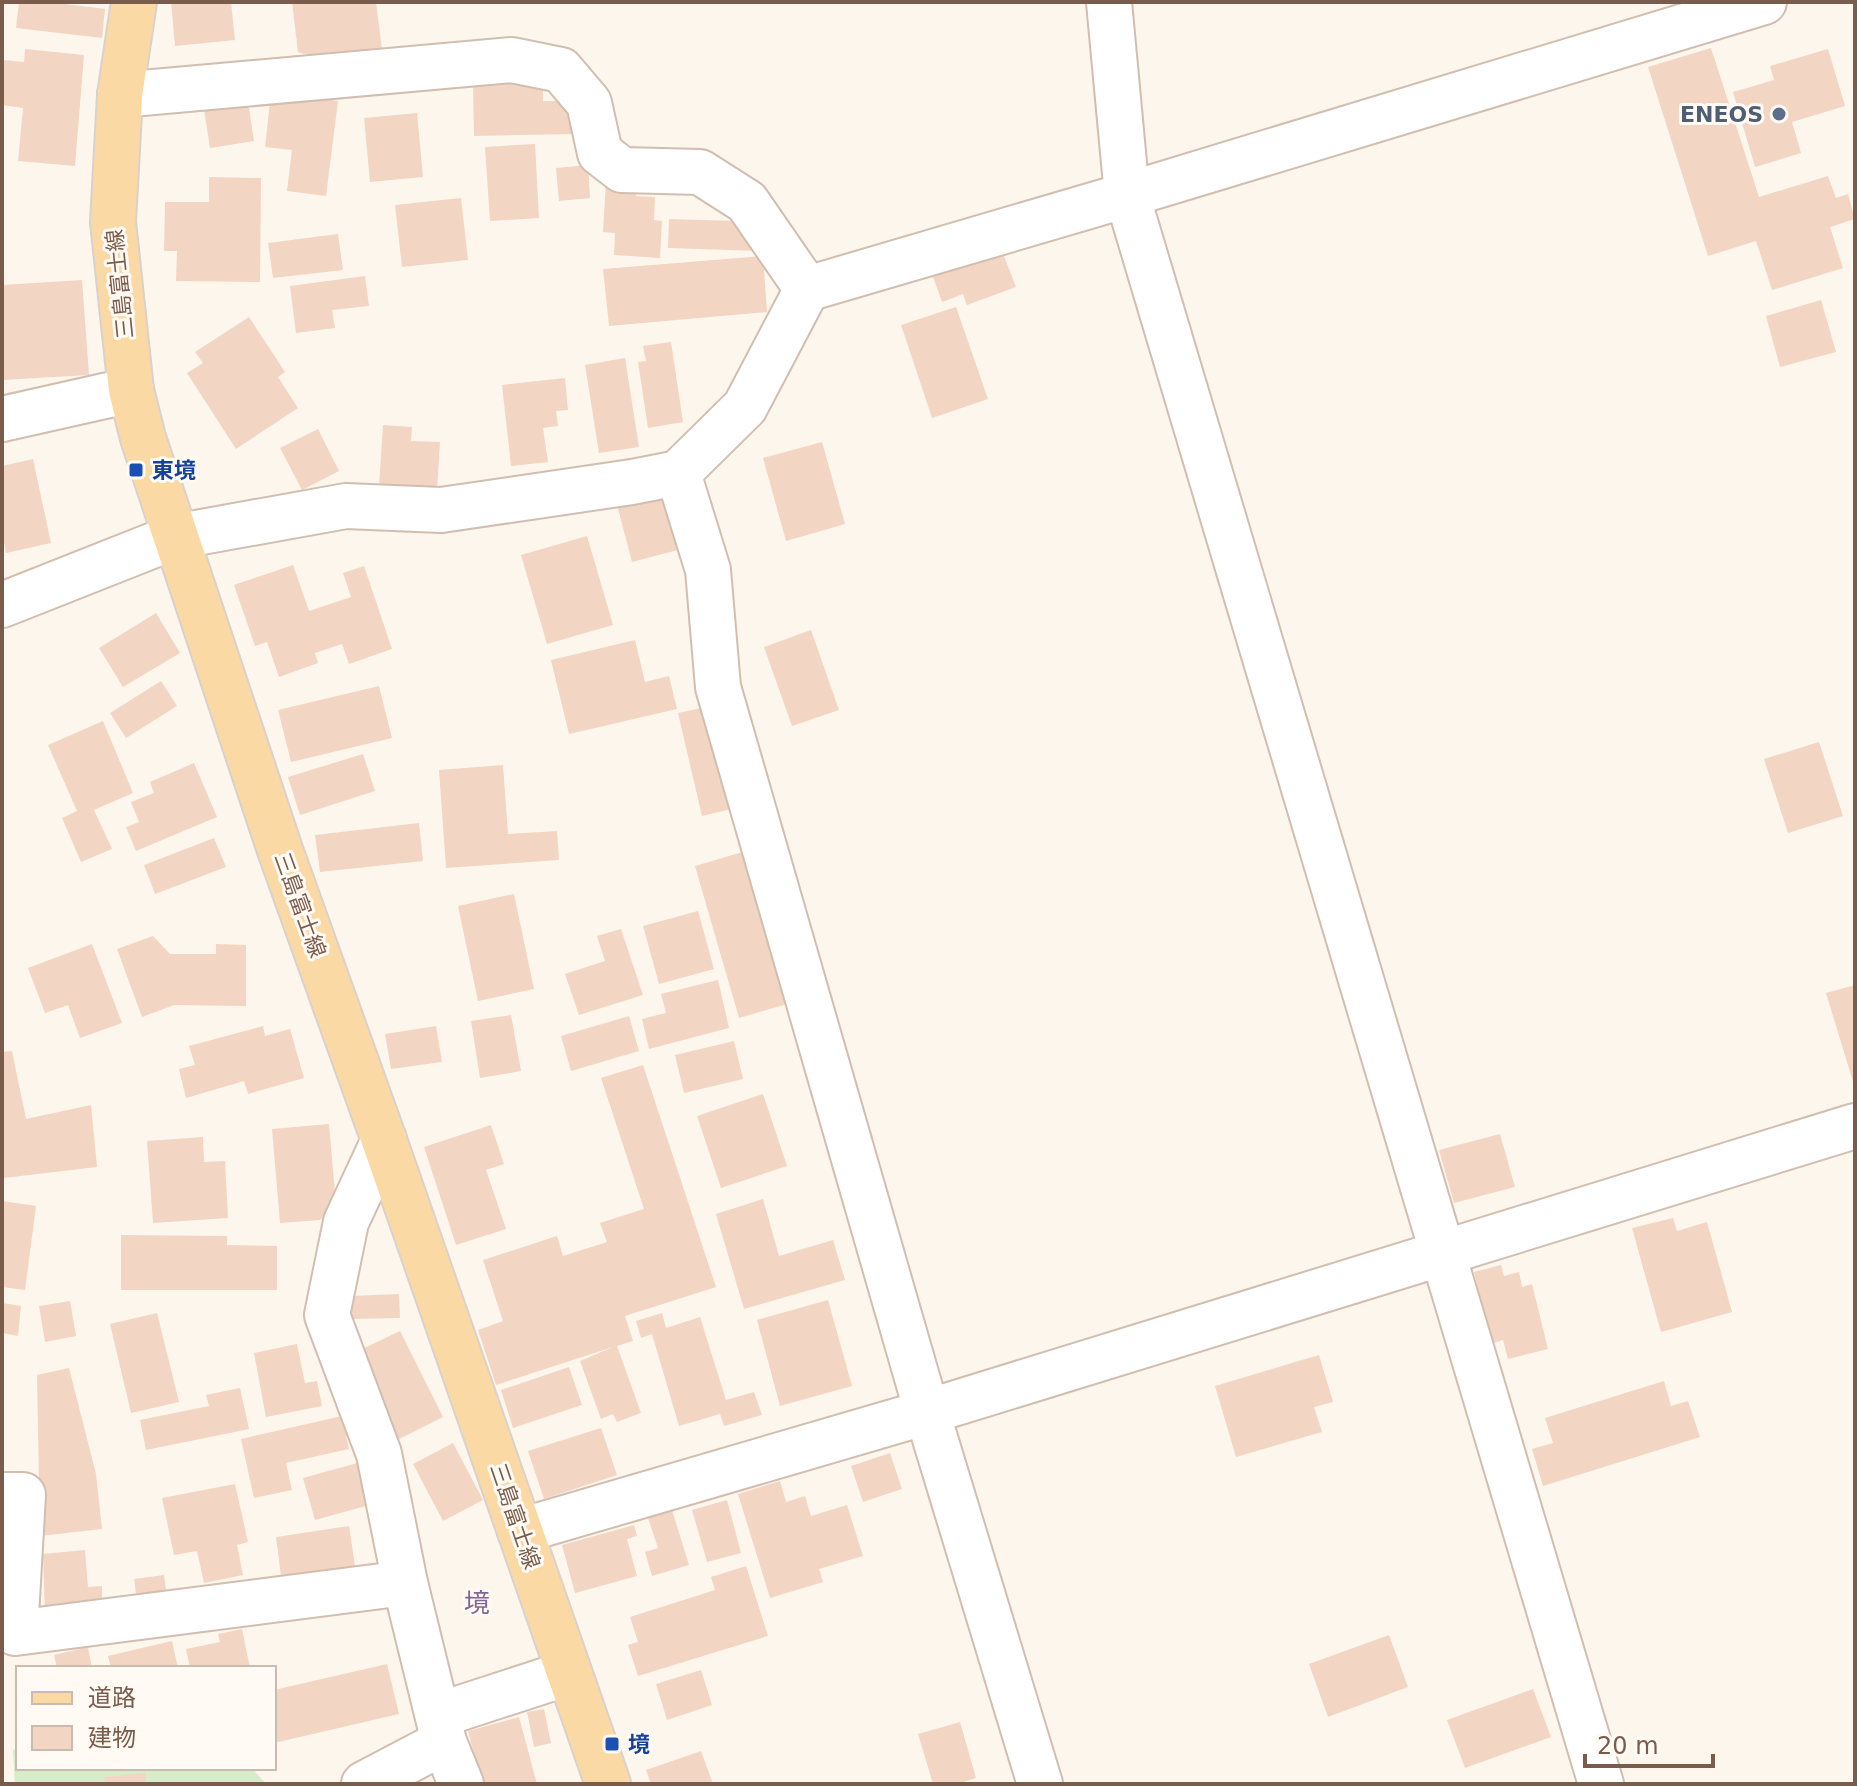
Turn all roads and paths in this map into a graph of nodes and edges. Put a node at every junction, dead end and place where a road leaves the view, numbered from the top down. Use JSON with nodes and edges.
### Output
{"nodes":[{"id":1,"x":134,"y":2,"type":"edge"},
{"id":2,"x":1109,"y":2,"type":"edge"},
{"id":3,"x":1764,"y":2,"type":"edge"},
{"id":4,"x":120,"y":95,"type":"junction"},
{"id":5,"x":1127,"y":195,"type":"junction"},
{"id":6,"x":807,"y":289,"type":"junction"},
{"id":7,"x":131,"y":390,"type":"junction"},
{"id":8,"x":2,"y":419,"type":"edge"},
{"id":9,"x":678,"y":473,"type":"junction"},
{"id":10,"x":174,"y":537,"type":"junction"},
{"id":11,"x":2,"y":605,"type":"edge"},
{"id":12,"x":1855,"y":1126,"type":"edge"},
{"id":13,"x":384,"y":1140,"type":"junction"},
{"id":14,"x":1441,"y":1253,"type":"junction"},
{"id":15,"x":927,"y":1412,"type":"junction"},
{"id":16,"x":2,"y":1495,"type":"edge"},
{"id":17,"x":520,"y":1531,"type":"junction"},
{"id":18,"x":405,"y":1583,"type":"junction"},
{"id":19,"x":568,"y":1673,"type":"junction"},
{"id":20,"x":442,"y":1729,"type":"junction"},
{"id":21,"x":364,"y":1784,"type":"edge"},
{"id":22,"x":461,"y":1784,"type":"edge"},
{"id":23,"x":608,"y":1784,"type":"edge"},
{"id":24,"x":1040,"y":1784,"type":"edge"},
{"id":25,"x":1601,"y":1784,"type":"edge"}],
"edges":[{"from":1,"to":4,"type":"main road","name":"三島富士線"},
{"from":2,"to":5,"type":"street"},
{"from":3,"to":5,"type":"street"},
{"from":4,"to":6,"type":"street"},
{"from":4,"to":7,"type":"main road","name":"三島富士線"},
{"from":5,"to":6,"type":"street"},
{"from":5,"to":14,"type":"street"},
{"from":6,"to":9,"type":"street"},
{"from":7,"to":8,"type":"street"},
{"from":7,"to":10,"type":"main road","name":"三島富士線"},
{"from":9,"to":10,"type":"street"},
{"from":9,"to":15,"type":"street"},
{"from":10,"to":11,"type":"street"},
{"from":10,"to":13,"type":"main road","name":"三島富士線"},
{"from":12,"to":14,"type":"street"},
{"from":13,"to":17,"type":"main road","name":"三島富士線"},
{"from":13,"to":18,"type":"street"},
{"from":14,"to":15,"type":"street"},
{"from":14,"to":25,"type":"street"},
{"from":15,"to":17,"type":"street"},
{"from":15,"to":24,"type":"street"},
{"from":16,"to":18,"type":"street"},
{"from":17,"to":19,"type":"main road","name":"三島富士線"},
{"from":18,"to":20,"type":"street"},
{"from":19,"to":20,"type":"street"},
{"from":19,"to":23,"type":"main road","name":"三島富士線"},
{"from":20,"to":21,"type":"street"},
{"from":20,"to":22,"type":"street"}]}
